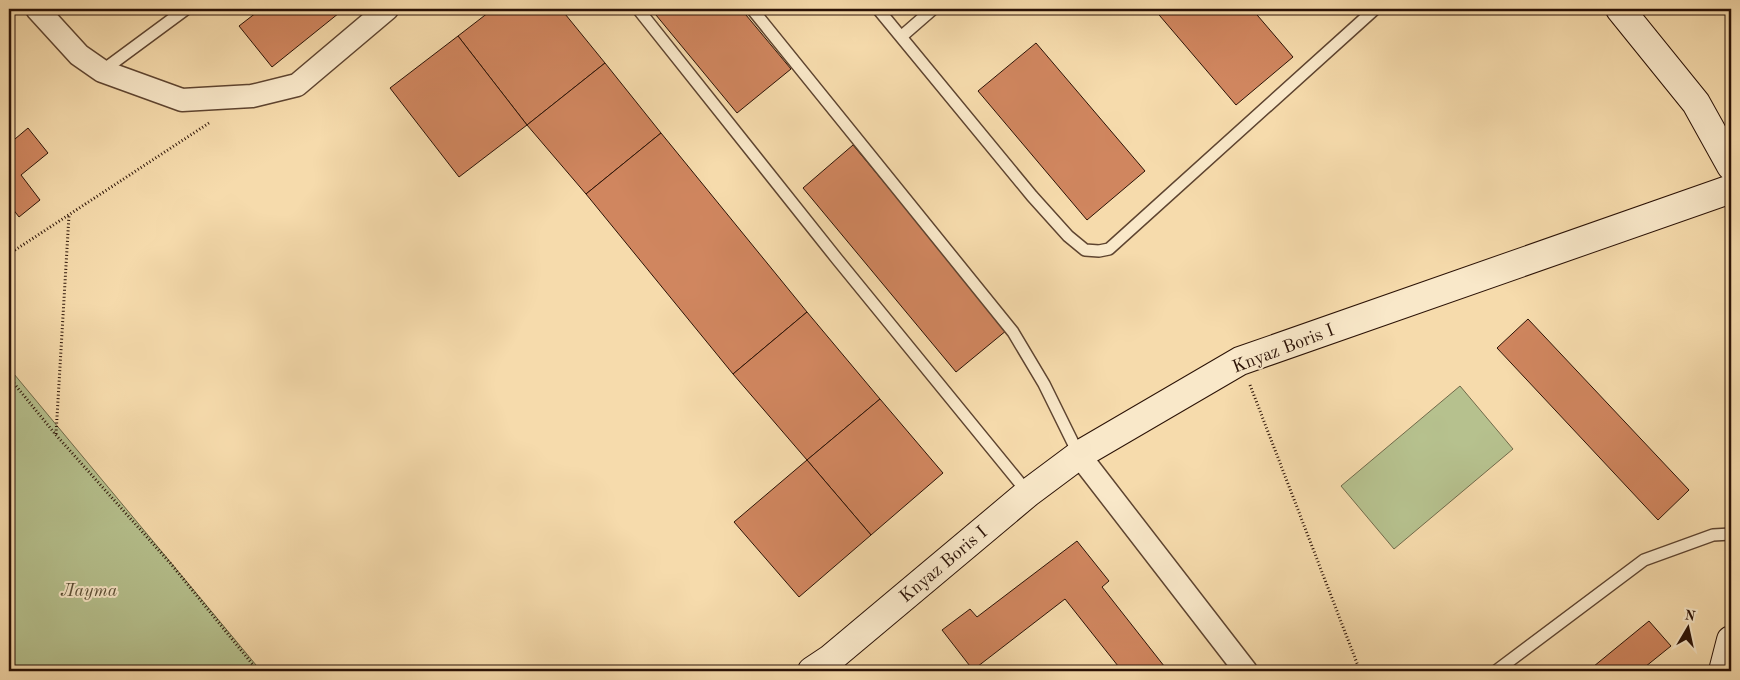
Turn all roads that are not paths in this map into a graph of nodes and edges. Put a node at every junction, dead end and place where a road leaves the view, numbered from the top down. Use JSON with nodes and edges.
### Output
{"nodes":[{"id":1,"x":37,"y":9,"type":"edge"},
{"id":2,"x":186,"y":9,"type":"edge"},
{"id":3,"x":387,"y":9,"type":"edge"},
{"id":4,"x":638,"y":9,"type":"edge"},
{"id":5,"x":752,"y":9,"type":"edge"},
{"id":6,"x":878,"y":9,"type":"edge"},
{"id":7,"x":933,"y":9,"type":"edge"},
{"id":8,"x":1375,"y":9,"type":"edge"},
{"id":9,"x":1620,"y":9,"type":"edge"},
{"id":10,"x":902,"y":36,"type":"junction"},
{"id":11,"x":102,"y":71,"type":"junction"},
{"id":12,"x":1731,"y":166,"type":"edge"},
{"id":13,"x":1731,"y":189,"type":"edge"},
{"id":14,"x":1079,"y":455,"type":"junction"},
{"id":15,"x":1028,"y":493,"type":"junction"},
{"id":16,"x":1731,"y":534,"type":"edge"},
{"id":17,"x":822,"y":667,"type":"edge"},
{"id":18,"x":1246,"y":671,"type":"edge"},
{"id":19,"x":1496,"y":671,"type":"edge"}],
"edges":[{"from":1,"to":11,"type":"street"},
{"from":2,"to":11,"type":"lane"},
{"from":3,"to":11,"type":"street"},
{"from":4,"to":15,"type":"lane"},
{"from":5,"to":14,"type":"lane"},
{"from":6,"to":10,"type":"lane"},
{"from":7,"to":10,"type":"lane"},
{"from":8,"to":10,"type":"lane"},
{"from":9,"to":12,"type":"street"},
{"from":13,"to":14,"type":"street","name":"Knyaz Boris I"},
{"from":14,"to":15,"type":"street","name":"Knyaz Boris I"},
{"from":14,"to":18,"type":"street"},
{"from":15,"to":17,"type":"street","name":"Knyaz Boris I"},
{"from":16,"to":19,"type":"lane"}]}
